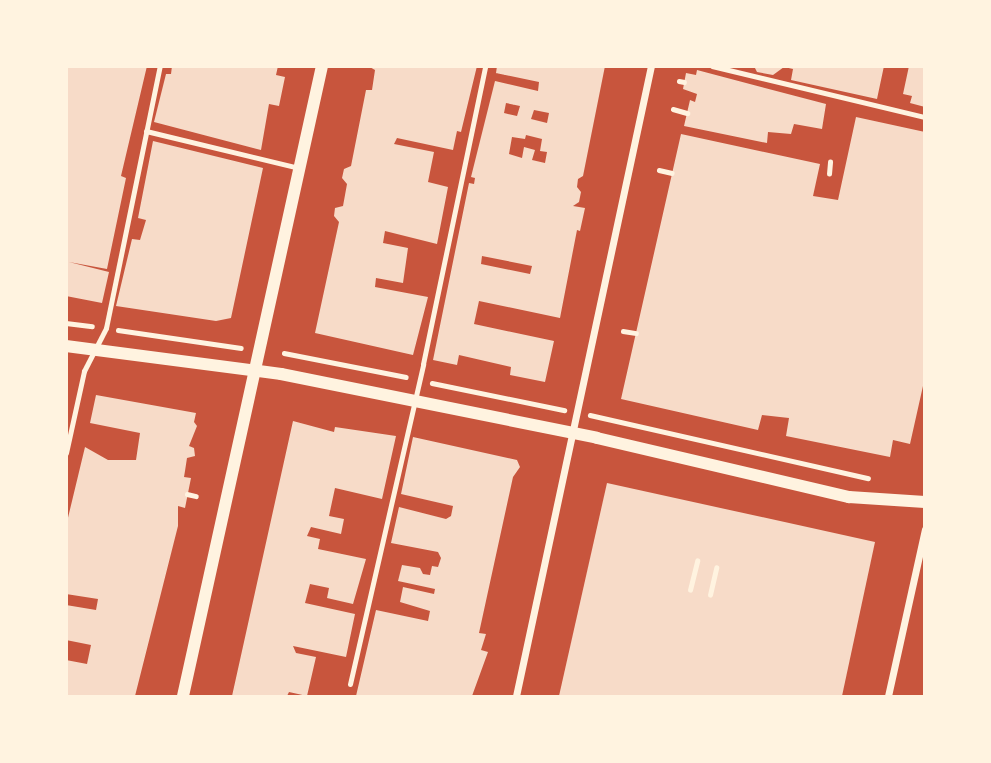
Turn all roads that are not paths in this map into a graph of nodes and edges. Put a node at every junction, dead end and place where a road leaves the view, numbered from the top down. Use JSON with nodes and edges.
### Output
{"nodes":[{"id":1,"x":160,"y":66,"type":"edge"},
{"id":2,"x":322,"y":66,"type":"edge"},
{"id":3,"x":485,"y":66,"type":"edge"},
{"id":4,"x":651,"y":66,"type":"edge"},
{"id":5,"x":712,"y":66,"type":"edge"},
{"id":6,"x":925,"y":117,"type":"edge"},
{"id":7,"x":146,"y":131,"type":"junction"},
{"id":8,"x":300,"y":168,"type":"junction"},
{"id":9,"x":66,"y":346,"type":"edge"},
{"id":10,"x":96,"y":350,"type":"junction"},
{"id":11,"x":255,"y":371,"type":"junction"},
{"id":12,"x":414,"y":402,"type":"junction"},
{"id":13,"x":573,"y":433,"type":"junction"},
{"id":14,"x":66,"y":453,"type":"edge"},
{"id":15,"x":925,"y":502,"type":"edge"},
{"id":16,"x":925,"y":529,"type":"edge"},
{"id":17,"x":350,"y":684,"type":"dead end"},
{"id":18,"x":183,"y":696,"type":"edge"},
{"id":19,"x":516,"y":696,"type":"edge"},
{"id":20,"x":888,"y":696,"type":"edge"}],
"edges":[{"from":1,"to":7,"type":"lane"},
{"from":2,"to":8,"type":"street"},
{"from":3,"to":12,"type":"lane"},
{"from":4,"to":13,"type":"street"},
{"from":5,"to":6,"type":"lane"},
{"from":7,"to":8,"type":"lane"},
{"from":7,"to":10,"type":"lane"},
{"from":8,"to":11,"type":"street"},
{"from":9,"to":10,"type":"street"},
{"from":10,"to":11,"type":"street"},
{"from":10,"to":14,"type":"lane"},
{"from":11,"to":12,"type":"street"},
{"from":11,"to":18,"type":"street"},
{"from":12,"to":13,"type":"street"},
{"from":12,"to":17,"type":"lane"},
{"from":13,"to":15,"type":"street"},
{"from":13,"to":19,"type":"street"},
{"from":16,"to":20,"type":"street"}]}
